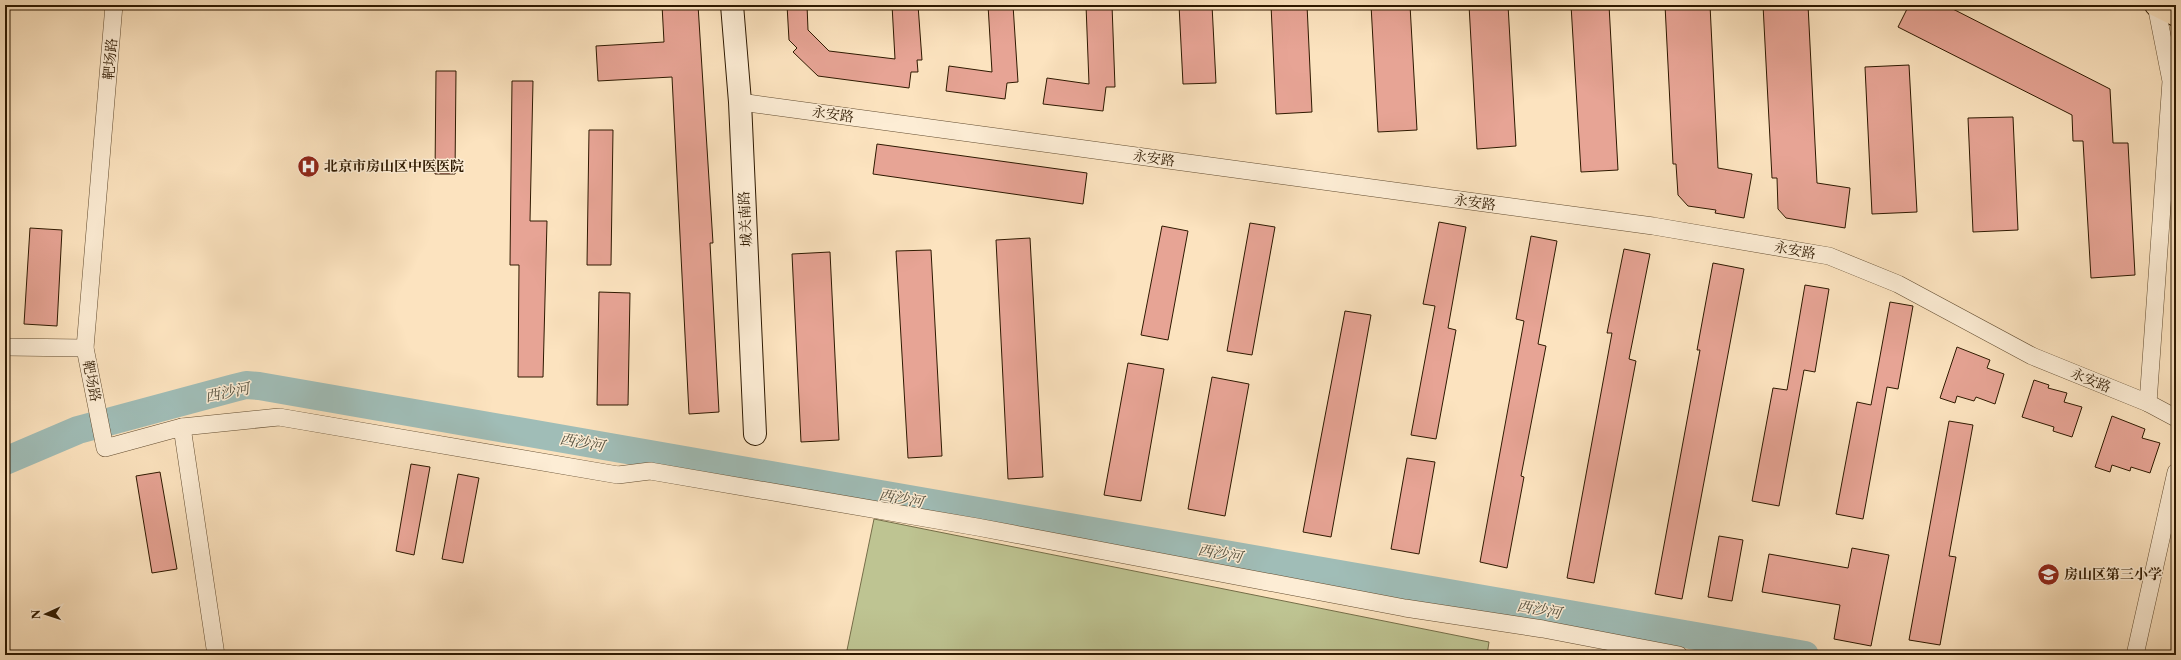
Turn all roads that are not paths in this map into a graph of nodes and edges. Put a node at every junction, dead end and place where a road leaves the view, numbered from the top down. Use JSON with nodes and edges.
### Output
{"nodes":[{"id":1,"x":114,"y":5,"type":"edge"},
{"id":2,"x":732,"y":5,"type":"edge"},
{"id":3,"x":2156,"y":5,"type":"edge"},
{"id":4,"x":2176,"y":15,"type":"edge"},
{"id":5,"x":2174,"y":77,"type":"edge"},
{"id":6,"x":740,"y":102,"type":"junction"},
{"id":7,"x":5,"y":347,"type":"edge"},
{"id":8,"x":85,"y":348,"type":"junction"},
{"id":9,"x":2148,"y":403,"type":"junction"},
{"id":10,"x":2176,"y":418,"type":"edge"},
{"id":11,"x":182,"y":427,"type":"junction"},
{"id":12,"x":755,"y":434,"type":"dead end"},
{"id":13,"x":2176,"y":472,"type":"edge"},
{"id":14,"x":216,"y":655,"type":"edge"},
{"id":15,"x":1679,"y":655,"type":"edge"},
{"id":16,"x":2135,"y":655,"type":"edge"}],
"edges":[{"from":1,"to":8,"type":"street","name":"靶场路"},
{"from":2,"to":6,"type":"street","name":"城关南路"},
{"from":3,"to":4,"type":"main road"},
{"from":3,"to":5,"type":"street"},
{"from":5,"to":9,"type":"street"},
{"from":6,"to":9,"type":"street","name":"永安路"},
{"from":6,"to":12,"type":"street","name":"城关南路"},
{"from":7,"to":8,"type":"street"},
{"from":8,"to":11,"type":"street","name":"靶场路"},
{"from":9,"to":10,"type":"street","name":"永安路"},
{"from":11,"to":14,"type":"street"},
{"from":11,"to":15,"type":"street","name":"靶场路"},
{"from":13,"to":16,"type":"street"}]}
